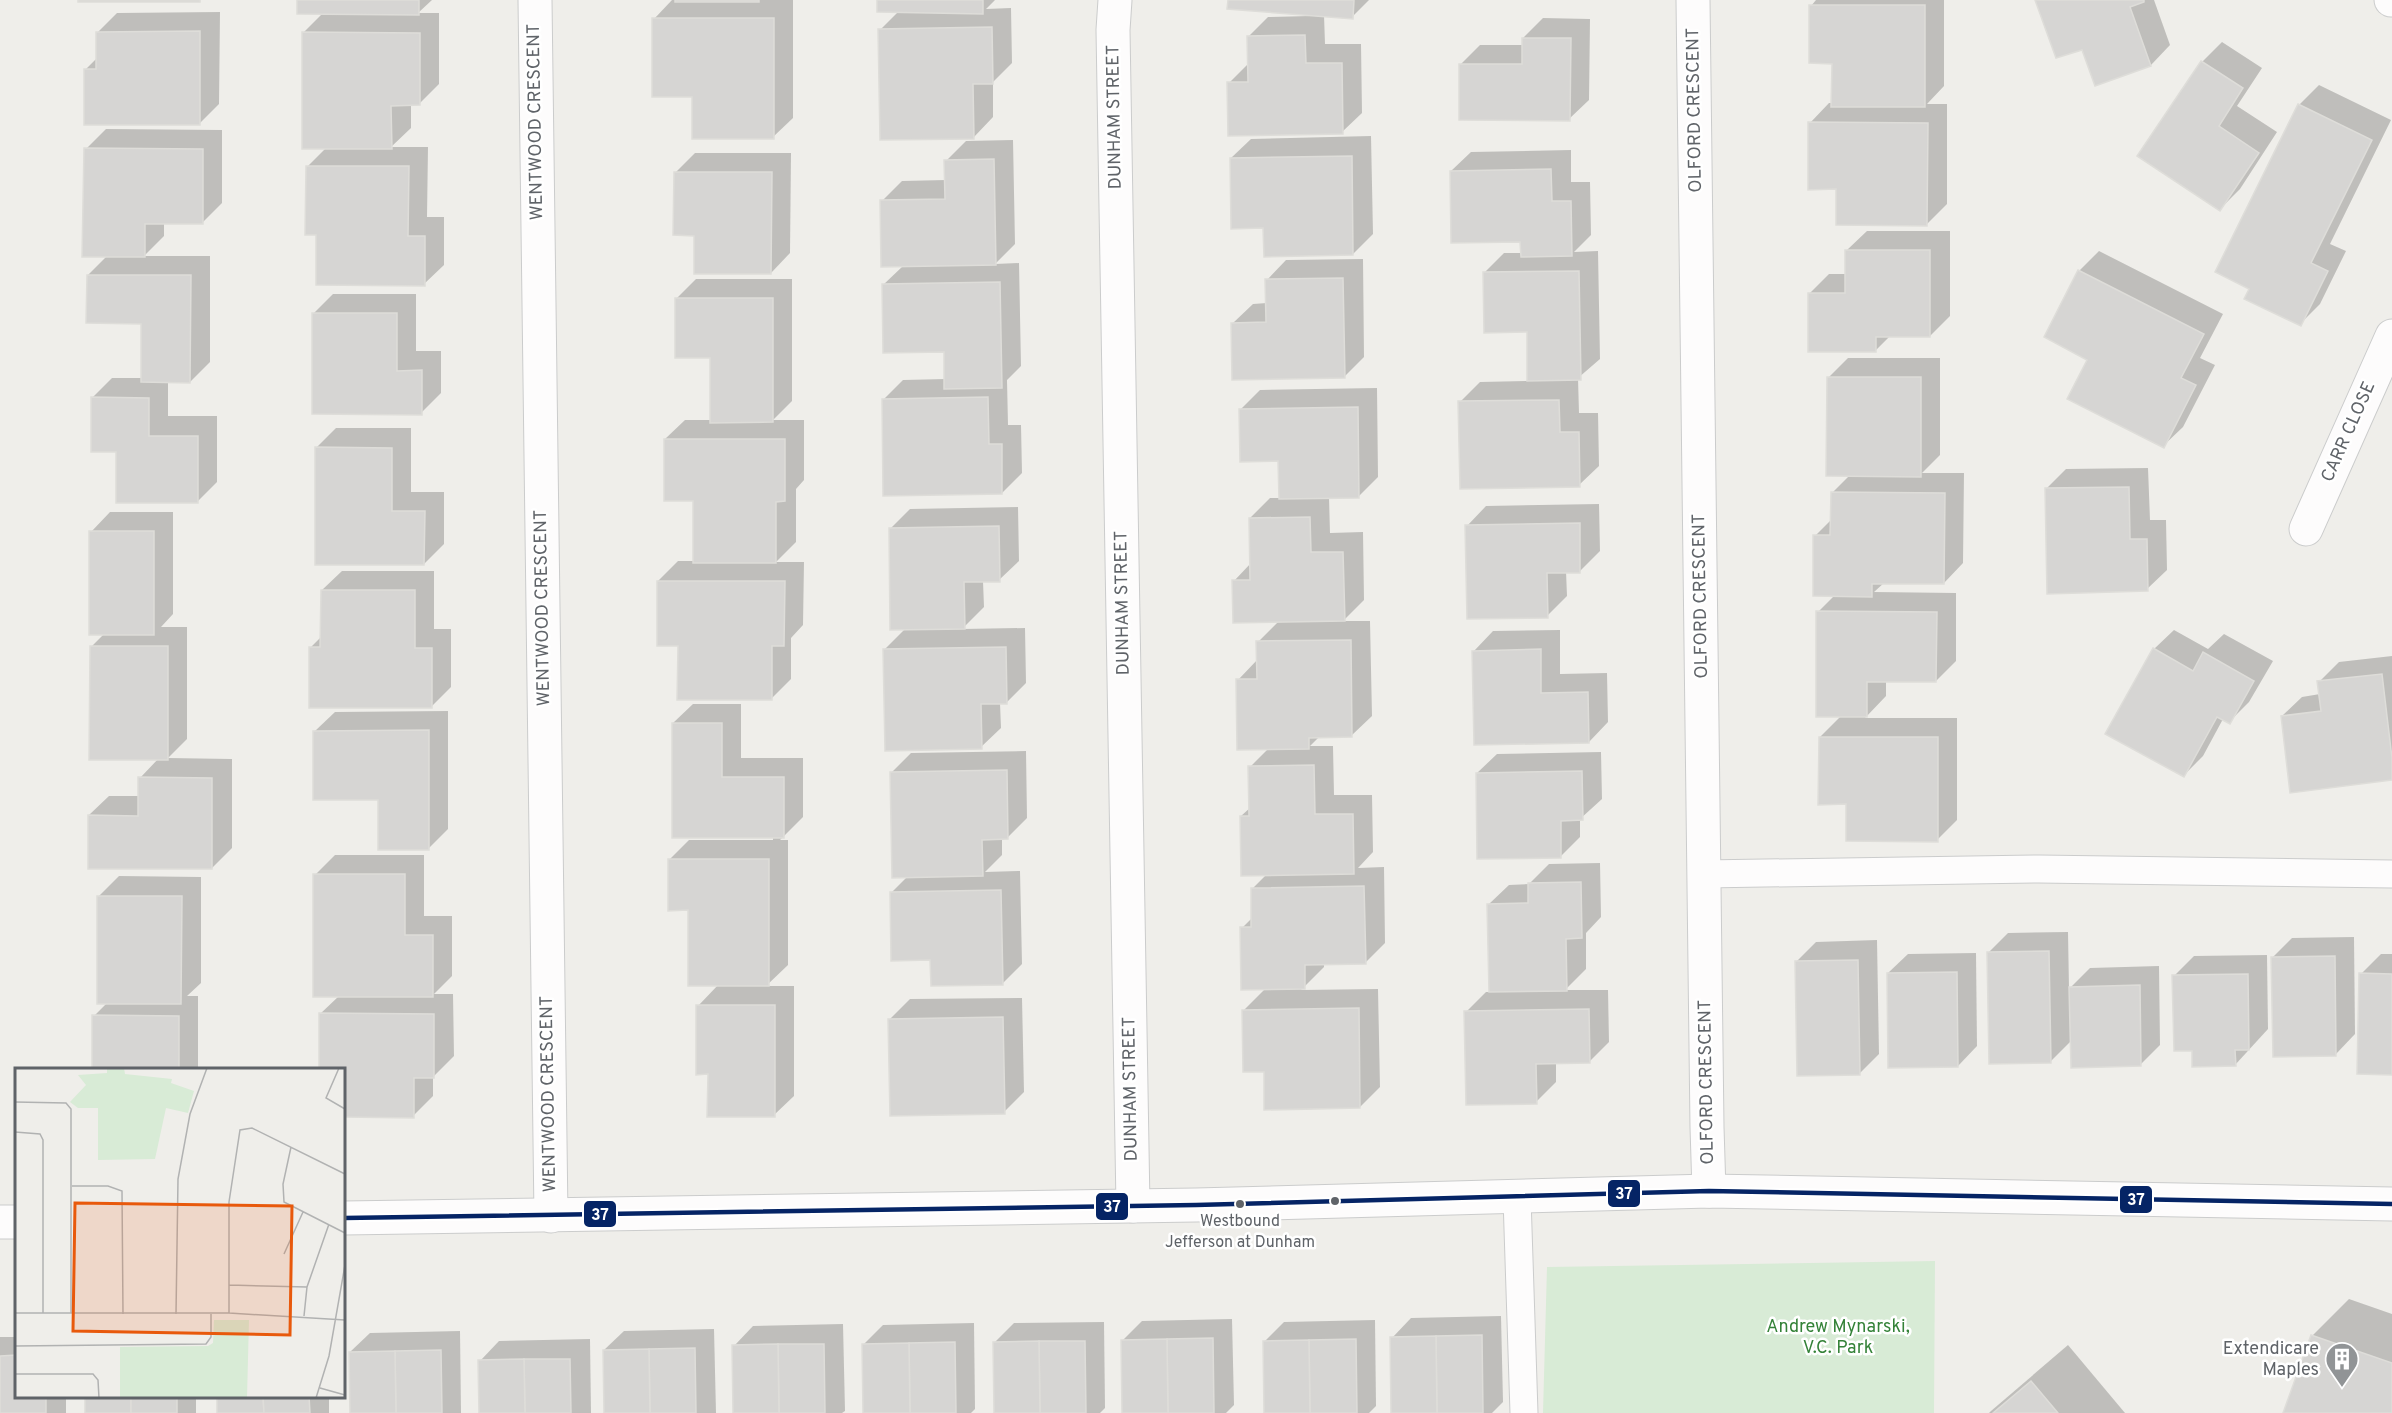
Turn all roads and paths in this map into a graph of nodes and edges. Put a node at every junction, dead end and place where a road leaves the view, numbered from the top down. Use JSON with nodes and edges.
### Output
{"nodes":[{"id":1,"x":535,"y":0,"type":"edge"},
{"id":2,"x":1115,"y":0,"type":"edge"},
{"id":3,"x":1694,"y":0,"type":"edge"},
{"id":4,"x":2392,"y":336,"type":"edge"},
{"id":5,"x":2306,"y":529,"type":"dead end"},
{"id":6,"x":1704,"y":874,"type":"junction"},
{"id":7,"x":2392,"y":874,"type":"edge"},
{"id":8,"x":1709,"y":1191,"type":"junction"},
{"id":9,"x":1517,"y":1198,"type":"junction"},
{"id":10,"x":2392,"y":1204,"type":"edge"},
{"id":11,"x":1133,"y":1206,"type":"junction"},
{"id":12,"x":551,"y":1216,"type":"junction"},
{"id":13,"x":345,"y":1218,"type":"edge"},
{"id":14,"x":1524,"y":1413,"type":"edge"}],
"edges":[{"from":1,"to":12,"type":"street","name":"WENTWOOD CRESCENT"},
{"from":2,"to":11,"type":"street","name":"DUNHAM STREET"},
{"from":3,"to":6,"type":"street","name":"OLFORD CRESCENT"},
{"from":4,"to":5,"type":"street","name":"CARR CLOSE"},
{"from":6,"to":7,"type":"lane"},
{"from":6,"to":8,"type":"street","name":"OLFORD CRESCENT"},
{"from":8,"to":9,"type":"street"},
{"from":8,"to":10,"type":"street"},
{"from":9,"to":11,"type":"street"},
{"from":9,"to":14,"type":"lane"},
{"from":11,"to":12,"type":"street"},
{"from":12,"to":13,"type":"street"}]}
